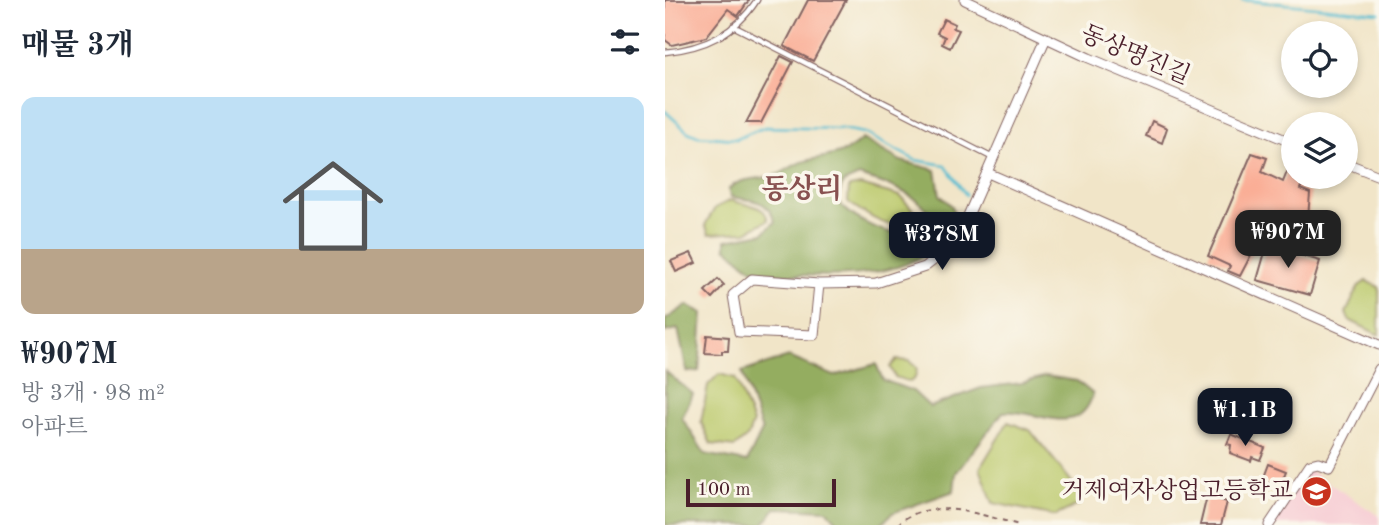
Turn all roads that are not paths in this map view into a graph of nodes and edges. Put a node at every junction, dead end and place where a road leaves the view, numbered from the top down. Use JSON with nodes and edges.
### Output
{"nodes":[{"id":1,"x":757,"y":0,"type":"edge"},
{"id":2,"x":965,"y":0,"type":"edge"},
{"id":3,"x":733,"y":26,"type":"junction"},
{"id":4,"x":1046,"y":38,"type":"junction"},
{"id":5,"x":665,"y":52,"type":"edge"},
{"id":6,"x":1281,"y":138,"type":"edge"},
{"id":7,"x":994,"y":159,"type":"junction"},
{"id":8,"x":1358,"y":168,"type":"edge"},
{"id":9,"x":988,"y":173,"type":"junction"},
{"id":10,"x":1379,"y":176,"type":"edge"},
{"id":11,"x":819,"y":284,"type":"junction"},
{"id":12,"x":1379,"y":345,"type":"edge"},
{"id":13,"x":1379,"y":369,"type":"edge"},
{"id":14,"x":1269,"y":525,"type":"edge"}],
"edges":[{"from":1,"to":3,"type":"lane"},
{"from":2,"to":4,"type":"street","name":"동상명진길"},
{"from":3,"to":5,"type":"lane"},
{"from":3,"to":7,"type":"lane"},
{"from":4,"to":6,"type":"street","name":"동상명진길"},
{"from":4,"to":7,"type":"street"},
{"from":7,"to":9,"type":"street"},
{"from":8,"to":10,"type":"street"},
{"from":9,"to":11,"type":"street"},
{"from":9,"to":12,"type":"street"},
{"from":11,"to":11,"type":"street"},
{"from":13,"to":14,"type":"street"}]}
